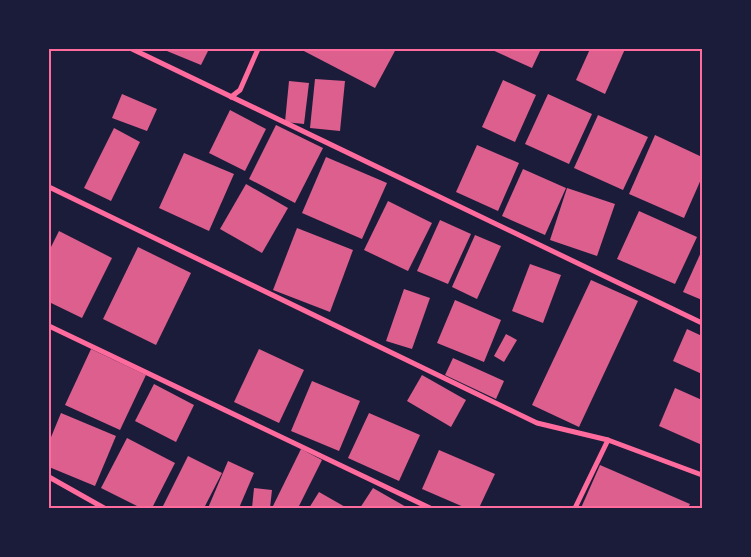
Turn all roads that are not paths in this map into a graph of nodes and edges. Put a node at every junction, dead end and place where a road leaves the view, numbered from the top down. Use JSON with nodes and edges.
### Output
{"nodes":[{"id":1,"x":132,"y":49,"type":"edge"},
{"id":2,"x":258,"y":49,"type":"edge"},
{"id":3,"x":231,"y":97,"type":"junction"},
{"id":4,"x":49,"y":186,"type":"edge"},
{"id":5,"x":702,"y":322,"type":"edge"},
{"id":6,"x":49,"y":326,"type":"edge"},
{"id":7,"x":608,"y":440,"type":"junction"},
{"id":8,"x":702,"y":475,"type":"edge"},
{"id":9,"x":49,"y":477,"type":"edge"},
{"id":10,"x":104,"y":508,"type":"edge"},
{"id":11,"x":430,"y":508,"type":"edge"},
{"id":12,"x":575,"y":508,"type":"edge"}],
"edges":[{"from":1,"to":3,"type":"street"},
{"from":2,"to":3,"type":"street"},
{"from":3,"to":5,"type":"street"},
{"from":4,"to":7,"type":"street"},
{"from":6,"to":11,"type":"street"},
{"from":7,"to":8,"type":"street"},
{"from":7,"to":12,"type":"street"},
{"from":9,"to":10,"type":"street"}]}
